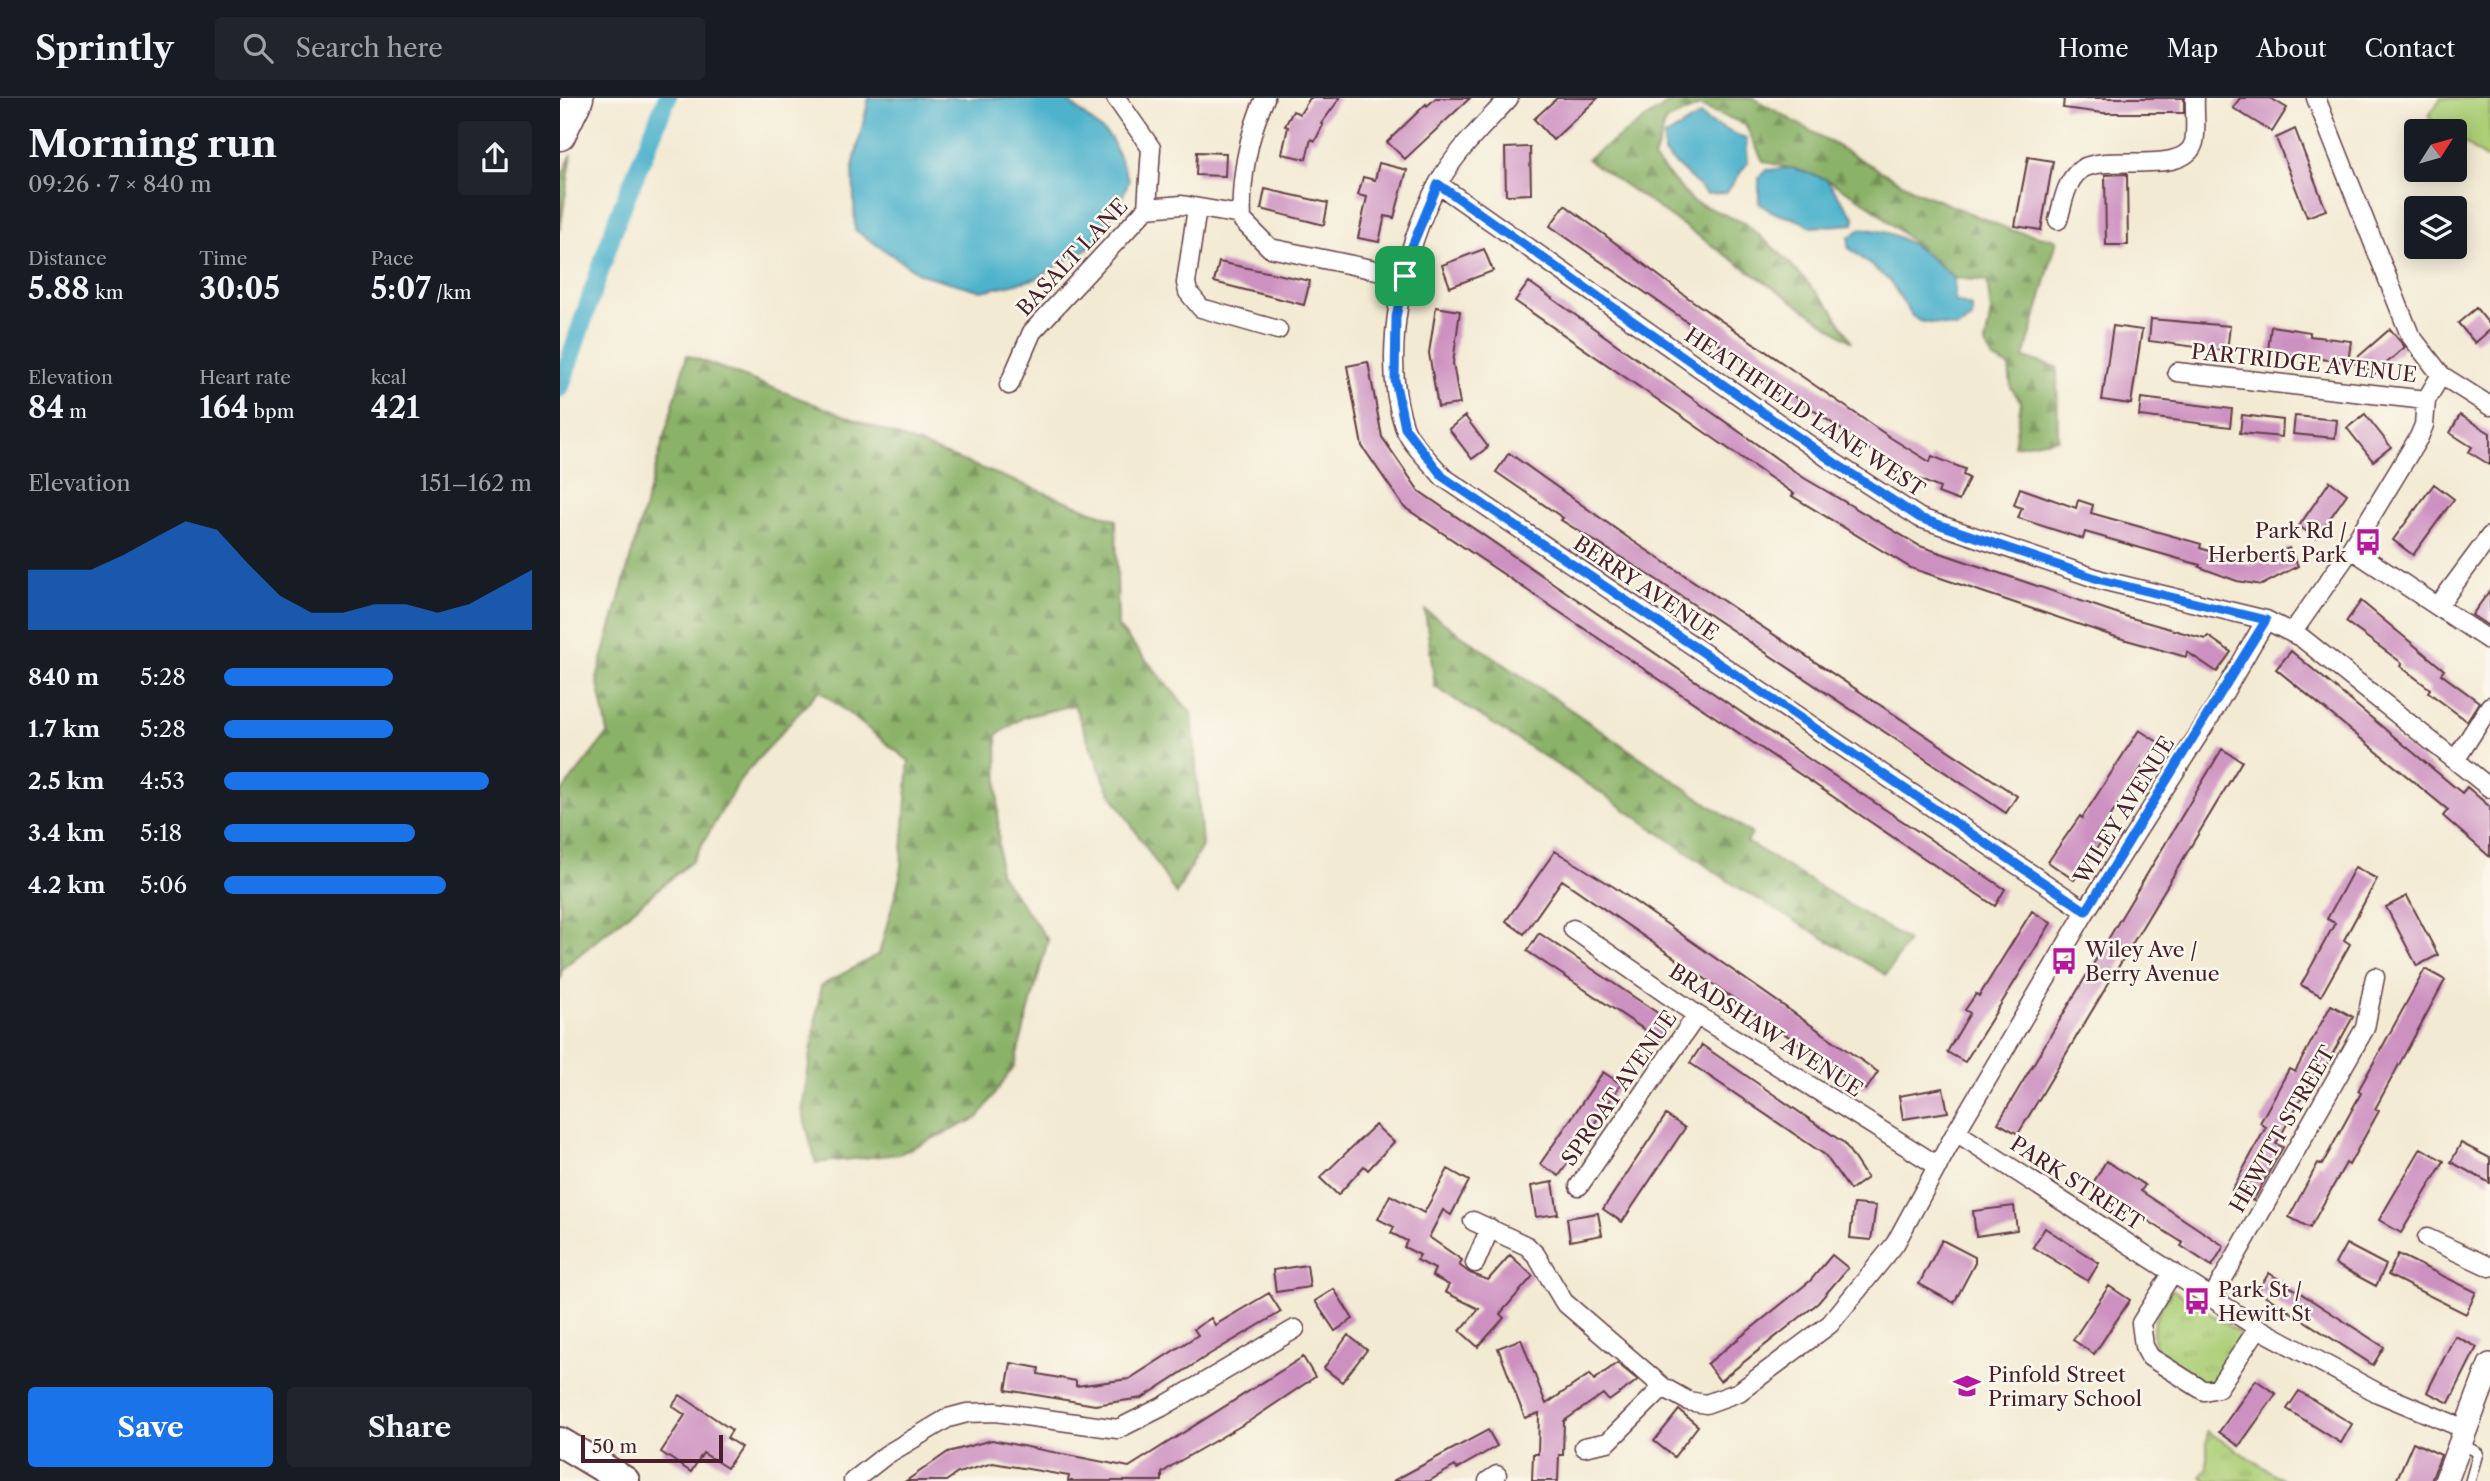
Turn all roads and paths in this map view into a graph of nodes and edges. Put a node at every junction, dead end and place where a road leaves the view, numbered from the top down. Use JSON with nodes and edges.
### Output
{"nodes":[{"id":1,"x":578,"y":98,"type":"edge"},
{"id":2,"x":1116,"y":98,"type":"edge"},
{"id":3,"x":1509,"y":98,"type":"edge"},
{"id":4,"x":2195,"y":98,"type":"edge"},
{"id":5,"x":2316,"y":98,"type":"edge"},
{"id":6,"x":1262,"y":106,"type":"edge"},
{"id":7,"x":560,"y":135,"type":"edge"},
{"id":8,"x":1438,"y":184,"type":"junction"},
{"id":9,"x":1147,"y":208,"type":"junction"},
{"id":10,"x":1197,"y":208,"type":"junction"},
{"id":11,"x":1241,"y":215,"type":"junction"},
{"id":12,"x":2058,"y":220,"type":"dead end"},
{"id":13,"x":1405,"y":276,"type":"junction"},
{"id":14,"x":1278,"y":330,"type":"dead end"},
{"id":15,"x":2178,"y":372,"type":"dead end"},
{"id":16,"x":2441,"y":375,"type":"junction"},
{"id":17,"x":1009,"y":385,"type":"dead end"},
{"id":18,"x":2426,"y":400,"type":"junction"},
{"id":19,"x":2490,"y":406,"type":"edge"},
{"id":20,"x":2490,"y":536,"type":"edge"},
{"id":21,"x":2351,"y":549,"type":"junction"},
{"id":22,"x":2438,"y":606,"type":"junction"},
{"id":23,"x":2266,"y":620,"type":"junction"},
{"id":24,"x":2292,"y":633,"type":"junction"},
{"id":25,"x":2490,"y":640,"type":"edge"},
{"id":26,"x":2490,"y":706,"type":"edge"},
{"id":27,"x":2456,"y":759,"type":"junction"},
{"id":28,"x":2490,"y":788,"type":"edge"},
{"id":29,"x":2086,"y":911,"type":"junction"},
{"id":30,"x":1573,"y":929,"type":"dead end"},
{"id":31,"x":2375,"y":977,"type":"dead end"},
{"id":32,"x":1697,"y":1015,"type":"junction"},
{"id":33,"x":1956,"y":1132,"type":"junction"},
{"id":34,"x":1938,"y":1166,"type":"junction"},
{"id":35,"x":1579,"y":1186,"type":"dead end"},
{"id":36,"x":2427,"y":1238,"type":"dead end"},
{"id":37,"x":1475,"y":1263,"type":"dead end"},
{"id":38,"x":2490,"y":1267,"type":"edge"},
{"id":39,"x":2173,"y":1272,"type":"junction"},
{"id":40,"x":2212,"y":1298,"type":"junction"},
{"id":41,"x":2258,"y":1328,"type":"junction"},
{"id":42,"x":1295,"y":1329,"type":"dead end"},
{"id":43,"x":2490,"y":1365,"type":"edge"},
{"id":44,"x":1663,"y":1387,"type":"junction"},
{"id":45,"x":2462,"y":1436,"type":"junction"},
{"id":46,"x":560,"y":1442,"type":"edge"},
{"id":47,"x":1584,"y":1447,"type":"dead end"},
{"id":48,"x":625,"y":1481,"type":"edge"},
{"id":49,"x":853,"y":1481,"type":"edge"},
{"id":50,"x":2446,"y":1481,"type":"edge"},
{"id":51,"x":2470,"y":1481,"type":"edge"}],
"edges":[{"from":1,"to":7,"type":"highway"},
{"from":2,"to":9,"type":"street"},
{"from":3,"to":8,"type":"street","name":"BERRY AVENUE"},
{"from":4,"to":12,"type":"street"},
{"from":5,"to":16,"type":"street"},
{"from":6,"to":11,"type":"street"},
{"from":8,"to":13,"type":"street","name":"BERRY AVENUE"},
{"from":8,"to":23,"type":"street","name":"HEATHFIELD LANE WEST"},
{"from":9,"to":10,"type":"street","name":"BASALT LANE"},
{"from":9,"to":17,"type":"street","name":"BASALT LANE"},
{"from":10,"to":11,"type":"street","name":"BASALT LANE"},
{"from":10,"to":14,"type":"street"},
{"from":11,"to":13,"type":"street"},
{"from":13,"to":29,"type":"street","name":"BERRY AVENUE"},
{"from":15,"to":18,"type":"street","name":"PARTRIDGE AVENUE"},
{"from":16,"to":18,"type":"street"},
{"from":16,"to":19,"type":"street"},
{"from":18,"to":21,"type":"street"},
{"from":20,"to":22,"type":"street"},
{"from":21,"to":22,"type":"street"},
{"from":21,"to":24,"type":"street"},
{"from":22,"to":25,"type":"street"},
{"from":23,"to":24,"type":"street","name":"HEATHFIELD LANE WEST"},
{"from":23,"to":29,"type":"street","name":"WILEY AVENUE"},
{"from":24,"to":27,"type":"street","name":"HEATHFIELD LANE WEST"},
{"from":26,"to":27,"type":"street"},
{"from":27,"to":28,"type":"street","name":"HEATHFIELD LANE WEST"},
{"from":29,"to":33,"type":"street","name":"WILEY AVENUE"},
{"from":30,"to":32,"type":"street","name":"BRADSHAW AVENUE"},
{"from":31,"to":40,"type":"street","name":"HEWITT STREET"},
{"from":32,"to":34,"type":"street","name":"BRADSHAW AVENUE"},
{"from":32,"to":35,"type":"street","name":"SPROAT AVENUE"},
{"from":33,"to":34,"type":"street","name":"WILEY AVENUE"},
{"from":33,"to":39,"type":"street","name":"PARK STREET"},
{"from":34,"to":44,"type":"street","name":"WILEY AVENUE"},
{"from":36,"to":38,"type":"street"},
{"from":37,"to":44,"type":"street","name":"WILEY AVENUE"},
{"from":39,"to":40,"type":"street","name":"PARK STREET"},
{"from":39,"to":41,"type":"street"},
{"from":40,"to":41,"type":"street","name":"PARK STREET"},
{"from":41,"to":45,"type":"street","name":"PARK STREET"},
{"from":42,"to":49,"type":"street"},
{"from":43,"to":45,"type":"street"},
{"from":44,"to":47,"type":"street"},
{"from":45,"to":50,"type":"street"},
{"from":45,"to":51,"type":"lane"},
{"from":46,"to":48,"type":"main road"}]}
